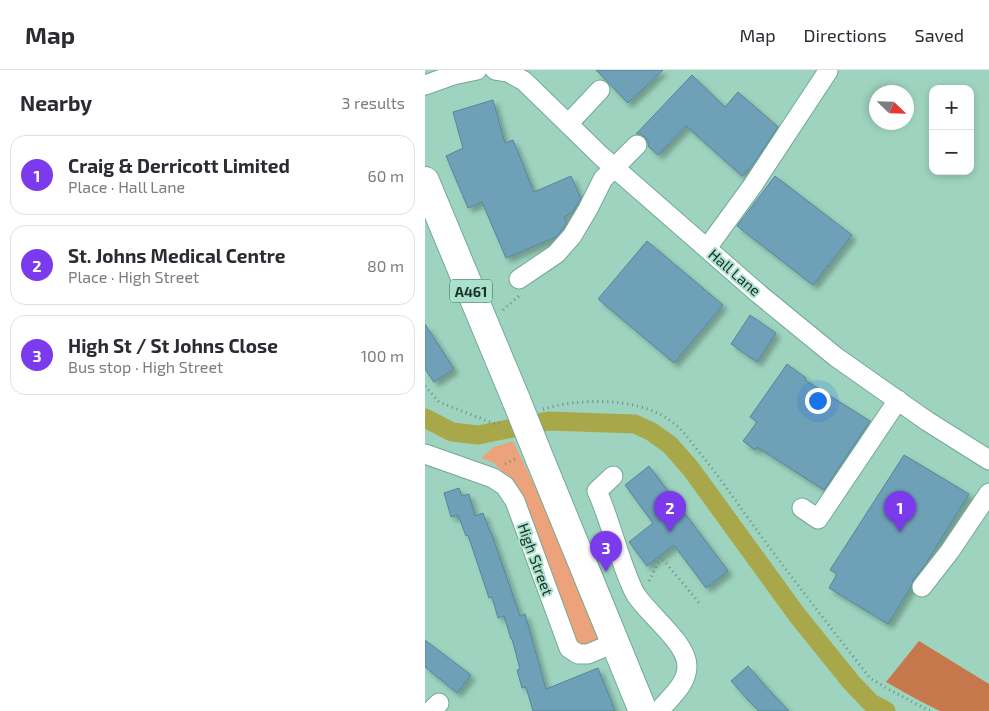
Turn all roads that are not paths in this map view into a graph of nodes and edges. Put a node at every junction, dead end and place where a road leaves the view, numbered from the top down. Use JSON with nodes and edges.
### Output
{"nodes":[{"id":1,"x":477,"y":70,"type":"edge"},
{"id":2,"x":495,"y":70,"type":"edge"},
{"id":3,"x":828,"y":71,"type":"edge"},
{"id":4,"x":425,"y":85,"type":"edge"},
{"id":5,"x":600,"y":90,"type":"dead end"},
{"id":6,"x":568,"y":124,"type":"junction"},
{"id":7,"x":637,"y":145,"type":"dead end"},
{"id":8,"x":614,"y":168,"type":"junction"},
{"id":9,"x":425,"y":181,"type":"edge"},
{"id":10,"x":707,"y":248,"type":"junction"},
{"id":11,"x":519,"y":279,"type":"dead end"},
{"id":12,"x":898,"y":400,"type":"junction"},
{"id":13,"x":425,"y":454,"type":"edge"},
{"id":14,"x":989,"y":460,"type":"edge"},
{"id":15,"x":613,"y":476,"type":"dead end"},
{"id":16,"x":989,"y":493,"type":"edge"},
{"id":17,"x":802,"y":508,"type":"dead end"},
{"id":18,"x":922,"y":587,"type":"dead end"},
{"id":19,"x":614,"y":642,"type":"junction"},
{"id":20,"x":643,"y":711,"type":"edge"},
{"id":21,"x":659,"y":711,"type":"edge"}],
"edges":[{"from":1,"to":4,"type":"street"},
{"from":2,"to":6,"type":"street","name":"Hall Lane"},
{"from":3,"to":10,"type":"street"},
{"from":5,"to":6,"type":"street"},
{"from":6,"to":8,"type":"street","name":"Hall Lane"},
{"from":7,"to":8,"type":"street"},
{"from":8,"to":10,"type":"street","name":"Hall Lane"},
{"from":8,"to":11,"type":"street"},
{"from":9,"to":19,"type":"highway","number":"A461","bridge":true},
{"from":10,"to":12,"type":"street","name":"Hall Lane"},
{"from":12,"to":14,"type":"street","name":"Hall Lane"},
{"from":12,"to":17,"type":"street"},
{"from":13,"to":19,"type":"street","name":"High Street"},
{"from":15,"to":21,"type":"street"},
{"from":16,"to":18,"type":"street"},
{"from":19,"to":20,"type":"highway","number":"A461"}]}
